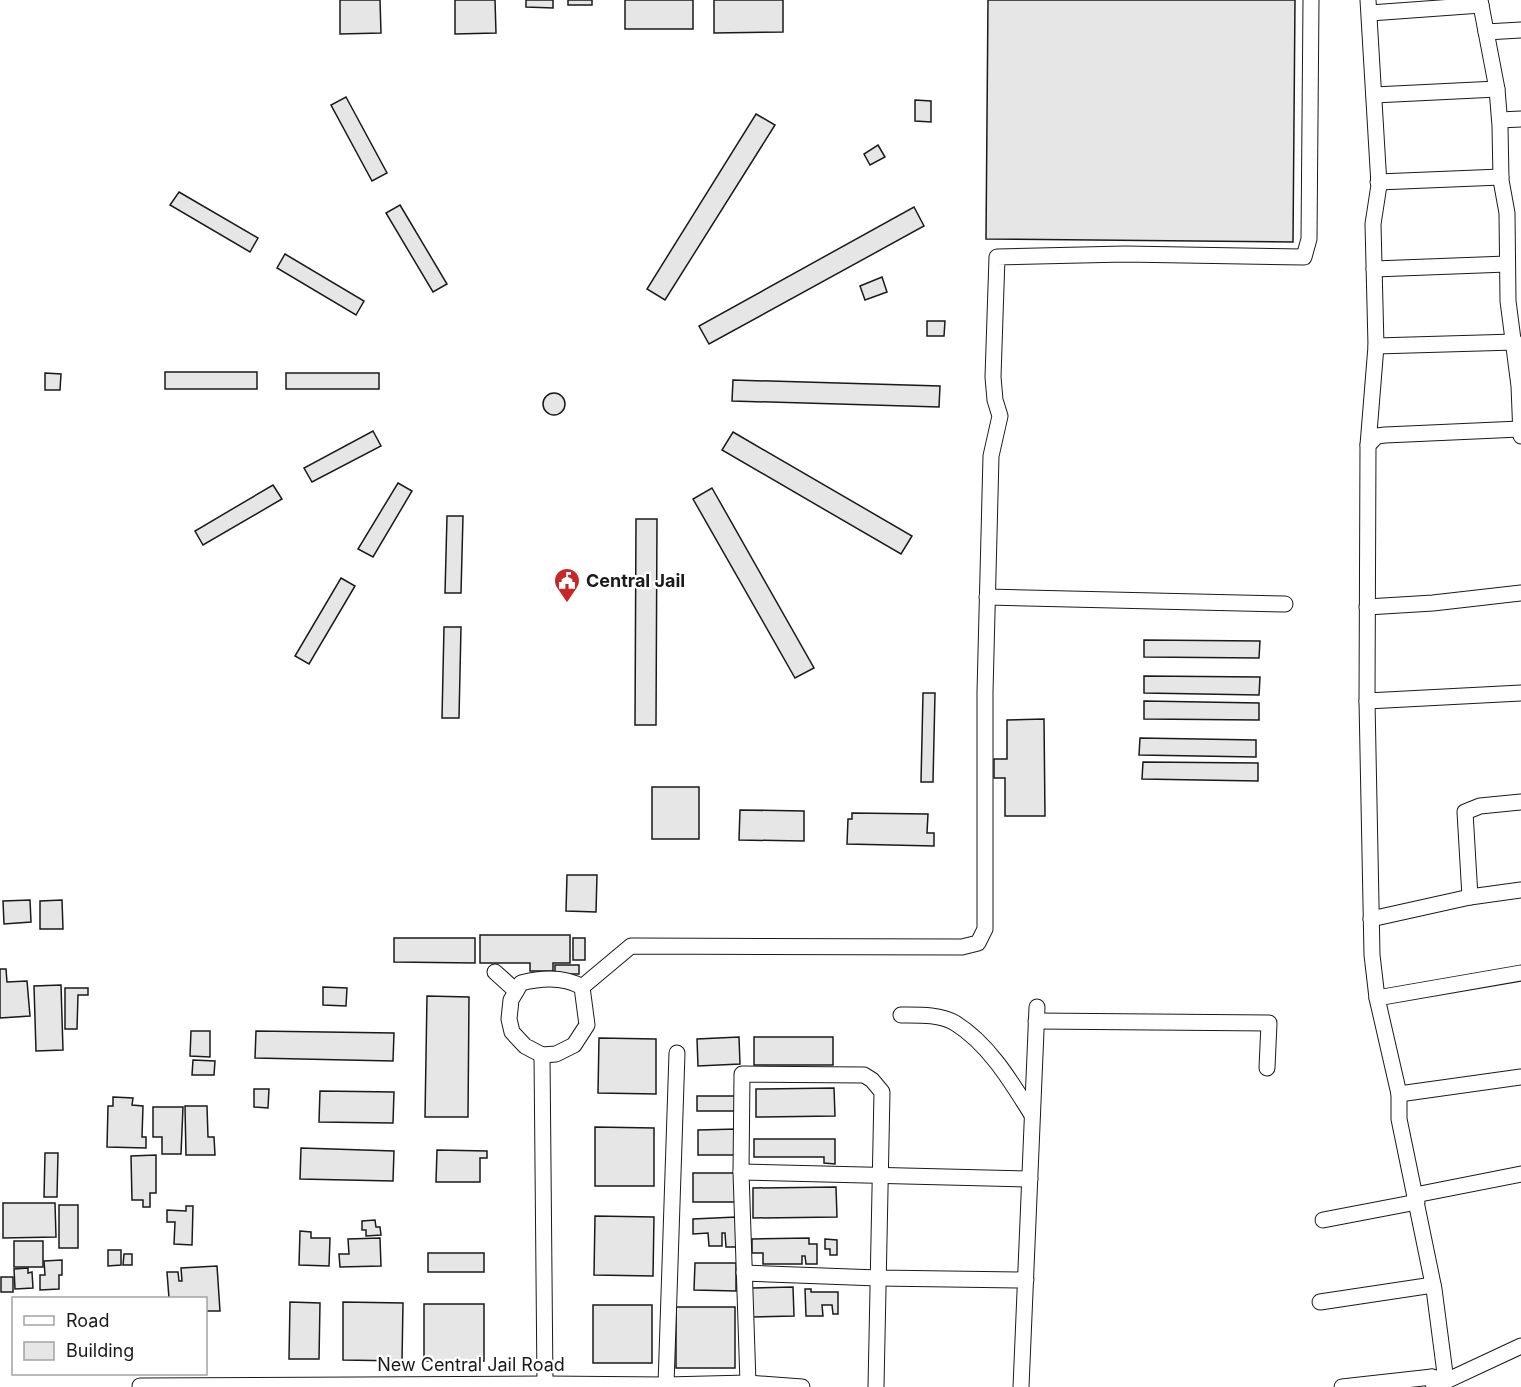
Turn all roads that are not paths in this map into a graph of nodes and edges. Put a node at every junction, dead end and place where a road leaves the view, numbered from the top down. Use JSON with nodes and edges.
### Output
{"nodes":[{"id":1,"x":1311,"y":0,"type":"edge"},
{"id":2,"x":1481,"y":2,"type":"edge"},
{"id":3,"x":1369,"y":6,"type":"edge"},
{"id":4,"x":1521,"y":30,"type":"edge"},
{"id":5,"x":1486,"y":32,"type":"junction"},
{"id":6,"x":1497,"y":89,"type":"junction"},
{"id":7,"x":1374,"y":95,"type":"junction"},
{"id":8,"x":1521,"y":119,"type":"edge"},
{"id":9,"x":1500,"y":120,"type":"junction"},
{"id":10,"x":1501,"y":177,"type":"junction"},
{"id":11,"x":1378,"y":182,"type":"junction"},
{"id":12,"x":1514,"y":212,"type":"edge"},
{"id":13,"x":1508,"y":264,"type":"junction"},
{"id":14,"x":1374,"y":268,"type":"junction"},
{"id":15,"x":1515,"y":301,"type":"edge"},
{"id":16,"x":1515,"y":342,"type":"junction"},
{"id":17,"x":1376,"y":346,"type":"junction"},
{"id":18,"x":1520,"y":386,"type":"edge"},
{"id":19,"x":1521,"y":432,"type":"edge"},
{"id":20,"x":1368,"y":446,"type":"junction"},
{"id":21,"x":1521,"y":593,"type":"edge"},
{"id":22,"x":987,"y":597,"type":"junction"},
{"id":23,"x":1285,"y":604,"type":"dead end"},
{"id":24,"x":1367,"y":607,"type":"junction"},
{"id":25,"x":1521,"y":693,"type":"edge"},
{"id":26,"x":1367,"y":700,"type":"junction"},
{"id":27,"x":1521,"y":802,"type":"edge"},
{"id":28,"x":1521,"y":890,"type":"edge"},
{"id":29,"x":1470,"y":897,"type":"junction"},
{"id":30,"x":1371,"y":919,"type":"junction"},
{"id":31,"x":495,"y":972,"type":"dead end"},
{"id":32,"x":1521,"y":973,"type":"edge"},
{"id":33,"x":582,"y":987,"type":"junction"},
{"id":34,"x":516,"y":991,"type":"junction"},
{"id":35,"x":1377,"y":998,"type":"junction"},
{"id":36,"x":901,"y":1015,"type":"dead end"},
{"id":37,"x":676,"y":1053,"type":"dead end"},
{"id":38,"x":542,"y":1055,"type":"junction"},
{"id":39,"x":1267,"y":1068,"type":"dead end"},
{"id":40,"x":1521,"y":1077,"type":"edge"},
{"id":41,"x":1399,"y":1094,"type":"junction"},
{"id":42,"x":1032,"y":1115,"type":"junction"},
{"id":43,"x":741,"y":1172,"type":"junction"},
{"id":44,"x":1521,"y":1174,"type":"edge"},
{"id":45,"x":880,"y":1176,"type":"junction"},
{"id":46,"x":1030,"y":1179,"type":"junction"},
{"id":47,"x":1416,"y":1199,"type":"junction"},
{"id":48,"x":1323,"y":1220,"type":"dead end"},
{"id":49,"x":744,"y":1273,"type":"junction"},
{"id":50,"x":878,"y":1278,"type":"junction"},
{"id":51,"x":1026,"y":1280,"type":"junction"},
{"id":52,"x":1433,"y":1285,"type":"junction"},
{"id":53,"x":1320,"y":1302,"type":"dead end"},
{"id":54,"x":1521,"y":1346,"type":"edge"},
{"id":55,"x":1437,"y":1382,"type":"edge"},
{"id":56,"x":748,"y":1383,"type":"junction"},
{"id":57,"x":545,"y":1384,"type":"junction"},
{"id":58,"x":666,"y":1385,"type":"junction"},
{"id":59,"x":140,"y":1386,"type":"edge"},
{"id":60,"x":802,"y":1387,"type":"edge"},
{"id":61,"x":876,"y":1387,"type":"edge"},
{"id":62,"x":1021,"y":1387,"type":"edge"},
{"id":63,"x":1342,"y":1387,"type":"edge"}],
"edges":[{"from":1,"to":22,"type":"street"},
{"from":2,"to":3,"type":"street"},
{"from":2,"to":5,"type":"street"},
{"from":3,"to":7,"type":"street"},
{"from":4,"to":5,"type":"street"},
{"from":5,"to":6,"type":"street"},
{"from":6,"to":7,"type":"street"},
{"from":6,"to":9,"type":"street"},
{"from":7,"to":11,"type":"street"},
{"from":8,"to":9,"type":"street"},
{"from":9,"to":10,"type":"street"},
{"from":10,"to":11,"type":"street"},
{"from":10,"to":12,"type":"street"},
{"from":11,"to":14,"type":"street"},
{"from":12,"to":13,"type":"street"},
{"from":13,"to":14,"type":"street"},
{"from":13,"to":15,"type":"street"},
{"from":14,"to":17,"type":"street"},
{"from":15,"to":16,"type":"street"},
{"from":16,"to":17,"type":"street"},
{"from":16,"to":18,"type":"street"},
{"from":17,"to":20,"type":"street"},
{"from":18,"to":19,"type":"street"},
{"from":19,"to":20,"type":"street"},
{"from":20,"to":24,"type":"street"},
{"from":21,"to":24,"type":"street"},
{"from":22,"to":23,"type":"street"},
{"from":22,"to":33,"type":"street"},
{"from":24,"to":26,"type":"street"},
{"from":25,"to":26,"type":"street"},
{"from":26,"to":30,"type":"street"},
{"from":27,"to":29,"type":"street"},
{"from":28,"to":29,"type":"street"},
{"from":29,"to":30,"type":"street"},
{"from":30,"to":35,"type":"street"},
{"from":31,"to":34,"type":"street"},
{"from":32,"to":35,"type":"street"},
{"from":33,"to":34,"type":"street"},
{"from":33,"to":38,"type":"street"},
{"from":34,"to":38,"type":"street"},
{"from":35,"to":41,"type":"street"},
{"from":36,"to":42,"type":"street"},
{"from":37,"to":58,"type":"street"},
{"from":38,"to":57,"type":"street"},
{"from":39,"to":42,"type":"street"},
{"from":40,"to":41,"type":"street"},
{"from":41,"to":47,"type":"street"},
{"from":42,"to":46,"type":"street"},
{"from":43,"to":45,"type":"street"},
{"from":43,"to":45,"type":"street"},
{"from":43,"to":49,"type":"street"},
{"from":44,"to":47,"type":"street"},
{"from":45,"to":46,"type":"street"},
{"from":45,"to":50,"type":"street"},
{"from":46,"to":51,"type":"street"},
{"from":47,"to":48,"type":"street"},
{"from":47,"to":52,"type":"street"},
{"from":49,"to":50,"type":"street"},
{"from":49,"to":56,"type":"street"},
{"from":50,"to":51,"type":"street"},
{"from":50,"to":61,"type":"street"},
{"from":51,"to":62,"type":"street"},
{"from":52,"to":53,"type":"street"},
{"from":52,"to":55,"type":"street"},
{"from":54,"to":55,"type":"street"},
{"from":55,"to":63,"type":"street"},
{"from":56,"to":58,"type":"street","name":"New Central Jail Road"},
{"from":56,"to":60,"type":"street","name":"New Central Jail Road"},
{"from":57,"to":58,"type":"street","name":"New Central Jail Road"},
{"from":57,"to":59,"type":"street","name":"New Central Jail Road"}]}
